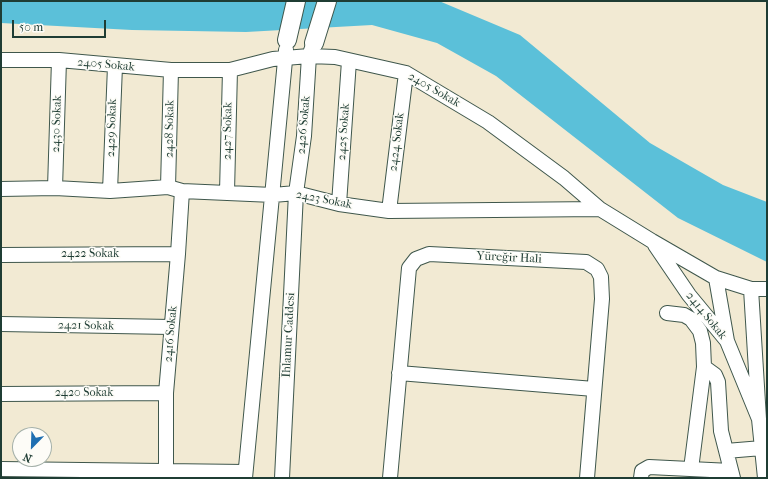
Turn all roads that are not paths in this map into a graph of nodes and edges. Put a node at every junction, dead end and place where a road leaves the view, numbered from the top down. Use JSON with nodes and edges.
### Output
{"nodes":[{"id":1,"x":296,"y":1,"type":"edge"},
{"id":2,"x":327,"y":1,"type":"edge"},
{"id":3,"x":287,"y":40,"type":"joint"},
{"id":4,"x":312,"y":50,"type":"junction"},
{"id":5,"x":286,"y":58,"type":"junction"},
{"id":6,"x":1,"y":60,"type":"edge"},
{"id":7,"x":59,"y":60,"type":"junction"},
{"id":8,"x":349,"y":60,"type":"junction"},
{"id":9,"x":115,"y":66,"type":"junction"},
{"id":10,"x":172,"y":70,"type":"junction"},
{"id":11,"x":230,"y":70,"type":"junction"},
{"id":12,"x":406,"y":74,"type":"junction"},
{"id":13,"x":55,"y":188,"type":"junction"},
{"id":14,"x":1,"y":189,"type":"edge"},
{"id":15,"x":175,"y":189,"type":"junction"},
{"id":16,"x":110,"y":191,"type":"junction"},
{"id":17,"x":227,"y":192,"type":"junction"},
{"id":18,"x":296,"y":193,"type":"junction"},
{"id":19,"x":273,"y":196,"type":"junction"},
{"id":20,"x":339,"y":204,"type":"junction"},
{"id":21,"x":600,"y":209,"type":"junction"},
{"id":22,"x":389,"y":211,"type":"junction"},
{"id":23,"x":652,"y":241,"type":"junction"},
{"id":24,"x":178,"y":254,"type":"junction"},
{"id":25,"x":1,"y":255,"type":"edge"},
{"id":26,"x":716,"y":278,"type":"junction"},
{"id":27,"x":750,"y":289,"type":"junction"},
{"id":28,"x":767,"y":289,"type":"edge"},
{"id":29,"x":667,"y":313,"type":"dead end"},
{"id":30,"x":1,"y":324,"type":"edge"},
{"id":31,"x":171,"y":327,"type":"junction"},
{"id":32,"x":727,"y":342,"type":"junction"},
{"id":33,"x":704,"y":367,"type":"junction"},
{"id":34,"x":399,"y":373,"type":"junction"},
{"id":35,"x":594,"y":389,"type":"junction"},
{"id":36,"x":166,"y":393,"type":"junction"},
{"id":37,"x":1,"y":394,"type":"edge"},
{"id":38,"x":759,"y":419,"type":"junction"},
{"id":39,"x":762,"y":448,"type":"junction"},
{"id":40,"x":726,"y":451,"type":"junction"},
{"id":41,"x":1,"y":469,"type":"edge"},
{"id":42,"x":691,"y":469,"type":"junction"},
{"id":43,"x":166,"y":474,"type":"edge"},
{"id":44,"x":245,"y":475,"type":"edge"},
{"id":45,"x":732,"y":475,"type":"edge"},
{"id":46,"x":282,"y":478,"type":"edge"},
{"id":47,"x":390,"y":478,"type":"edge"},
{"id":48,"x":587,"y":478,"type":"edge"},
{"id":49,"x":641,"y":478,"type":"edge"},
{"id":50,"x":765,"y":478,"type":"edge"}],
"edges":[{"from":1,"to":3,"type":"main road"},
{"from":2,"to":4,"type":"main road"},
{"from":3,"to":5,"type":"street"},
{"from":4,"to":5,"type":"street","name":"2405 Sokak"},
{"from":4,"to":8,"type":"street","name":"2405 Sokak"},
{"from":4,"to":18,"type":"street","name":"2426 Sokak"},
{"from":5,"to":11,"type":"street","name":"2405 Sokak"},
{"from":5,"to":19,"type":"street"},
{"from":6,"to":7,"type":"street","name":"2405 Sokak"},
{"from":7,"to":9,"type":"street","name":"2405 Sokak"},
{"from":7,"to":13,"type":"street","name":"2430 Sokak"},
{"from":8,"to":12,"type":"street","name":"2405 Sokak"},
{"from":8,"to":20,"type":"street","name":"2425 Sokak"},
{"from":9,"to":10,"type":"street","name":"2405 Sokak"},
{"from":9,"to":16,"type":"street","name":"2429 Sokak"},
{"from":10,"to":11,"type":"street","name":"2405 Sokak"},
{"from":10,"to":15,"type":"street","name":"2428 Sokak"},
{"from":11,"to":17,"type":"street","name":"2427 Sokak"},
{"from":12,"to":21,"type":"street","name":"2405 Sokak"},
{"from":12,"to":22,"type":"street","name":"2424 Sokak"},
{"from":13,"to":14,"type":"street","name":"2423 Sokak"},
{"from":13,"to":16,"type":"street","name":"2423 Sokak"},
{"from":15,"to":16,"type":"street","name":"2423 Sokak"},
{"from":15,"to":17,"type":"street","name":"2423 Sokak"},
{"from":15,"to":24,"type":"street","name":"2416 Sokak"},
{"from":17,"to":19,"type":"street","name":"2423 Sokak"},
{"from":18,"to":19,"type":"street","name":"2423 Sokak"},
{"from":18,"to":20,"type":"street","name":"2423 Sokak"},
{"from":18,"to":46,"type":"street","name":"Ihlamur Caddesi"},
{"from":19,"to":44,"type":"street"},
{"from":20,"to":22,"type":"street","name":"2423 Sokak"},
{"from":21,"to":22,"type":"street","name":"2423 Sokak"},
{"from":21,"to":23,"type":"street","name":"2405 Sokak"},
{"from":23,"to":26,"type":"street","name":"2405 Sokak"},
{"from":23,"to":32,"type":"street","name":"2414 Sokak"},
{"from":24,"to":25,"type":"street","name":"2422 Sokak"},
{"from":24,"to":31,"type":"street","name":"2416 Sokak"},
{"from":26,"to":27,"type":"street","name":"2405 Sokak"},
{"from":26,"to":32,"type":"street"},
{"from":27,"to":28,"type":"street","name":"2405 Sokak"},
{"from":27,"to":38,"type":"street","name":"2414 Sokak"},
{"from":29,"to":33,"type":"street"},
{"from":30,"to":31,"type":"street","name":"2421 Sokak"},
{"from":31,"to":36,"type":"street","name":"2416 Sokak"},
{"from":32,"to":38,"type":"street","name":"2414 Sokak"},
{"from":33,"to":40,"type":"street"},
{"from":33,"to":42,"type":"street"},
{"from":34,"to":35,"type":"street"},
{"from":34,"to":35,"type":"street","name":"Yüreğir Hali"},
{"from":34,"to":47,"type":"street","name":"Yüreğir Hali"},
{"from":35,"to":48,"type":"street","name":"Yüreğir Hali"},
{"from":36,"to":37,"type":"street","name":"2420 Sokak"},
{"from":36,"to":43,"type":"street","name":"2416 Sokak"},
{"from":38,"to":39,"type":"street","name":"2414 Sokak"},
{"from":39,"to":40,"type":"street"},
{"from":39,"to":50,"type":"street","name":"2414 Sokak"},
{"from":40,"to":45,"type":"street"},
{"from":41,"to":43,"type":"street"},
{"from":42,"to":45,"type":"street"},
{"from":42,"to":49,"type":"street"},
{"from":43,"to":44,"type":"street"}]}
